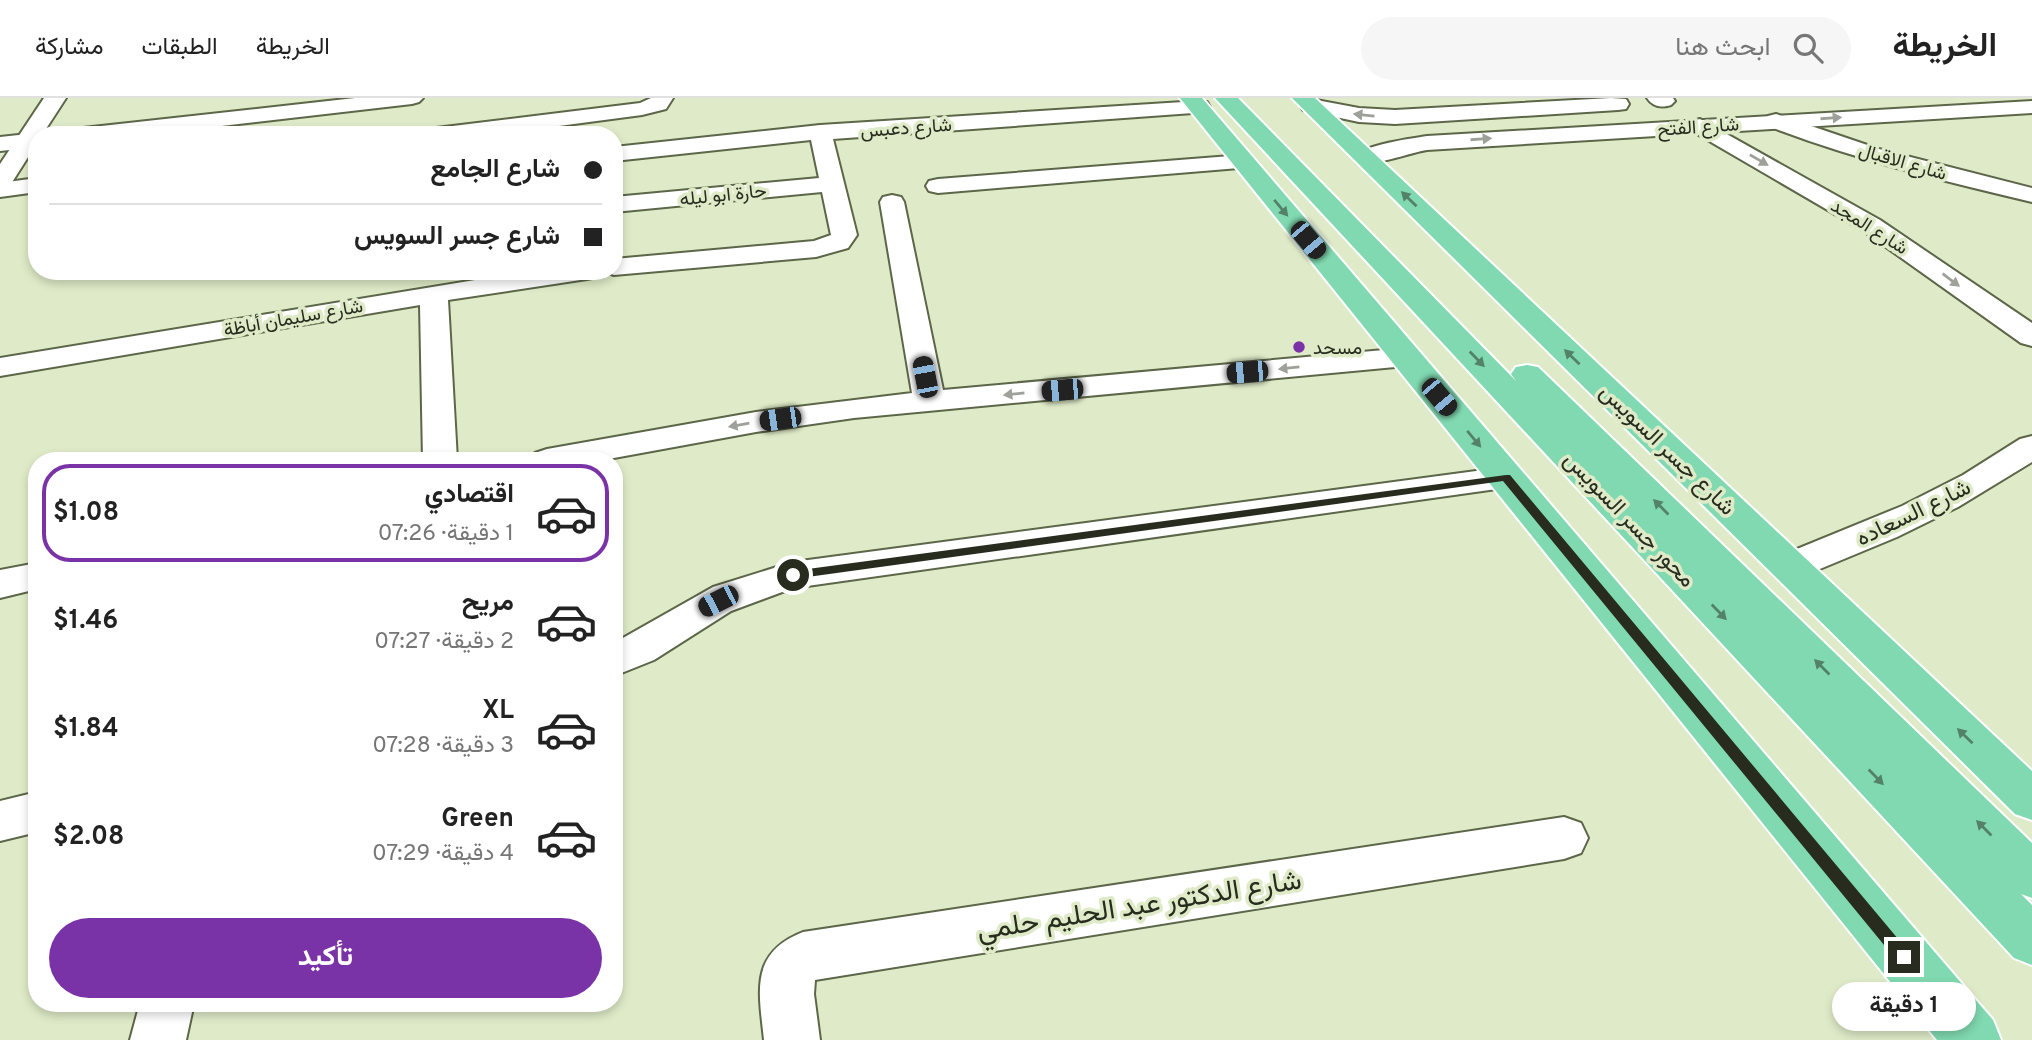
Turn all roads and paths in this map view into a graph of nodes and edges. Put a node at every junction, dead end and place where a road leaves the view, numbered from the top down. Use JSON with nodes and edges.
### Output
{"nodes":[{"id":1,"x":55,"y":98,"type":"edge"},
{"id":2,"x":412,"y":98,"type":"edge"},
{"id":3,"x":662,"y":98,"type":"edge"},
{"id":4,"x":1256,"y":98,"type":"edge"},
{"id":5,"x":1907,"y":98,"type":"edge"},
{"id":6,"x":1661,"y":100,"type":"edge"},
{"id":7,"x":1688,"y":100,"type":"dead end"},
{"id":8,"x":1205,"y":101,"type":"edge"},
{"id":9,"x":1307,"y":102,"type":"edge"},
{"id":10,"x":258,"y":106,"type":"edge"},
{"id":11,"x":2032,"y":107,"type":"edge"},
{"id":12,"x":1029,"y":108,"type":"edge"},
{"id":13,"x":1931,"y":111,"type":"junction"},
{"id":14,"x":1404,"y":117,"type":"junction"},
{"id":15,"x":1776,"y":121,"type":"junction"},
{"id":16,"x":40,"y":126,"type":"edge"},
{"id":17,"x":137,"y":126,"type":"edge"},
{"id":18,"x":504,"y":126,"type":"edge"},
{"id":19,"x":1699,"y":126,"type":"junction"},
{"id":20,"x":820,"y":132,"type":"junction"},
{"id":21,"x":28,"y":141,"type":"edge"},
{"id":22,"x":1427,"y":143,"type":"junction"},
{"id":23,"x":0,"y":144,"type":"edge"},
{"id":24,"x":28,"y":146,"type":"edge"},
{"id":25,"x":623,"y":152,"type":"edge"},
{"id":26,"x":1366,"y":158,"type":"junction"},
{"id":27,"x":1243,"y":162,"type":"junction"},
{"id":28,"x":0,"y":182,"type":"edge"},
{"id":29,"x":832,"y":184,"type":"junction"},
{"id":30,"x":939,"y":186,"type":"dead end"},
{"id":31,"x":28,"y":187,"type":"edge"},
{"id":32,"x":0,"y":190,"type":"edge"},
{"id":33,"x":2032,"y":195,"type":"edge"},
{"id":34,"x":892,"y":202,"type":"dead end"},
{"id":35,"x":623,"y":204,"type":"edge"},
{"id":36,"x":623,"y":266,"type":"edge"},
{"id":37,"x":496,"y":280,"type":"edge"},
{"id":38,"x":434,"y":294,"type":"junction"},
{"id":39,"x":2032,"y":337,"type":"edge"},
{"id":40,"x":1405,"y":357,"type":"junction"},
{"id":41,"x":0,"y":367,"type":"edge"},
{"id":42,"x":930,"y":403,"type":"junction"},
{"id":43,"x":2032,"y":446,"type":"edge"},
{"id":44,"x":439,"y":452,"type":"edge"},
{"id":45,"x":591,"y":452,"type":"edge"},
{"id":46,"x":1506,"y":478,"type":"junction"},
{"id":47,"x":1789,"y":567,"type":"junction"},
{"id":48,"x":28,"y":578,"type":"edge"},
{"id":49,"x":0,"y":584,"type":"edge"},
{"id":50,"x":623,"y":657,"type":"edge"},
{"id":51,"x":2032,"y":800,"type":"edge"},
{"id":52,"x":28,"y":814,"type":"edge"},
{"id":53,"x":0,"y":821,"type":"edge"},
{"id":54,"x":1564,"y":838,"type":"dead end"},
{"id":55,"x":2032,"y":876,"type":"edge"},
{"id":56,"x":2032,"y":942,"type":"edge"},
{"id":57,"x":165,"y":1012,"type":"edge"},
{"id":58,"x":158,"y":1040,"type":"edge"},
{"id":59,"x":793,"y":1040,"type":"edge"},
{"id":60,"x":1973,"y":1040,"type":"edge"}],
"edges":[{"from":1,"to":16,"type":"street"},
{"from":2,"to":10,"type":"street"},
{"from":3,"to":18,"type":"street"},
{"from":55,"to":4,"type":"main road","name":"محور جسر السويس","one_way":true},
{"from":5,"to":13,"type":"street"},
{"from":6,"to":7,"type":"street","name":"شارع الفتح"},
{"from":6,"to":14,"type":"street","name":"شارع الفتح"},
{"from":8,"to":12,"type":"street","name":"شارع دعبس"},
{"from":8,"to":27,"type":"main road"},
{"from":8,"to":56,"type":"main road","name":"محور جسر السويس","one_way":true},
{"from":14,"to":9,"type":"street","name":"شارع الفتح","one_way":true},
{"from":9,"to":26,"type":"main road","name":"شارع جسر السويس"},
{"from":10,"to":17,"type":"street"},
{"from":11,"to":13,"type":"street","name":"شارع الفتح"},
{"from":12,"to":20,"type":"street","name":"شارع دعبس"},
{"from":15,"to":13,"type":"street","name":"شارع الفتح","one_way":true},
{"from":14,"to":22,"type":"street"},
{"from":15,"to":19,"type":"street","name":"شارع الفتح"},
{"from":15,"to":33,"type":"street","name":"شارع الاقبال"},
{"from":22,"to":19,"type":"street","name":"شارع الفتح","one_way":true},
{"from":19,"to":39,"type":"street","name":"شارع المجد","one_way":true},
{"from":20,"to":25,"type":"street","name":"شارع دعبس"},
{"from":20,"to":29,"type":"street"},
{"from":21,"to":23,"type":"street"},
{"from":22,"to":26,"type":"street","name":"شارع الفتح"},
{"from":24,"to":28,"type":"street"},
{"from":47,"to":26,"type":"main road","name":"شارع جسر السويس","one_way":true},
{"from":27,"to":30,"type":"street"},
{"from":27,"to":40,"type":"main road","one_way":true},
{"from":29,"to":35,"type":"street","name":"حارة ابو ليله"},
{"from":29,"to":36,"type":"street"},
{"from":31,"to":32,"type":"street"},
{"from":34,"to":42,"type":"street"},
{"from":37,"to":38,"type":"street","name":"شارع سليمان أباظة"},
{"from":38,"to":41,"type":"street","name":"شارع سليمان أباظة"},
{"from":38,"to":44,"type":"street"},
{"from":40,"to":42,"type":"street","one_way":true},
{"from":40,"to":46,"type":"main road","one_way":true},
{"from":42,"to":45,"type":"street","one_way":true},
{"from":43,"to":47,"type":"street","name":"شارع السعاده"},
{"from":46,"to":50,"type":"street"},
{"from":46,"to":60,"type":"main road"},
{"from":51,"to":47,"type":"main road","name":"شارع جسر السويس","one_way":true},
{"from":48,"to":49,"type":"street"},
{"from":52,"to":53,"type":"street"},
{"from":54,"to":59,"type":"street","name":"شارع الدكتور عبد الحليم حلمي"},
{"from":57,"to":58,"type":"street"}]}
